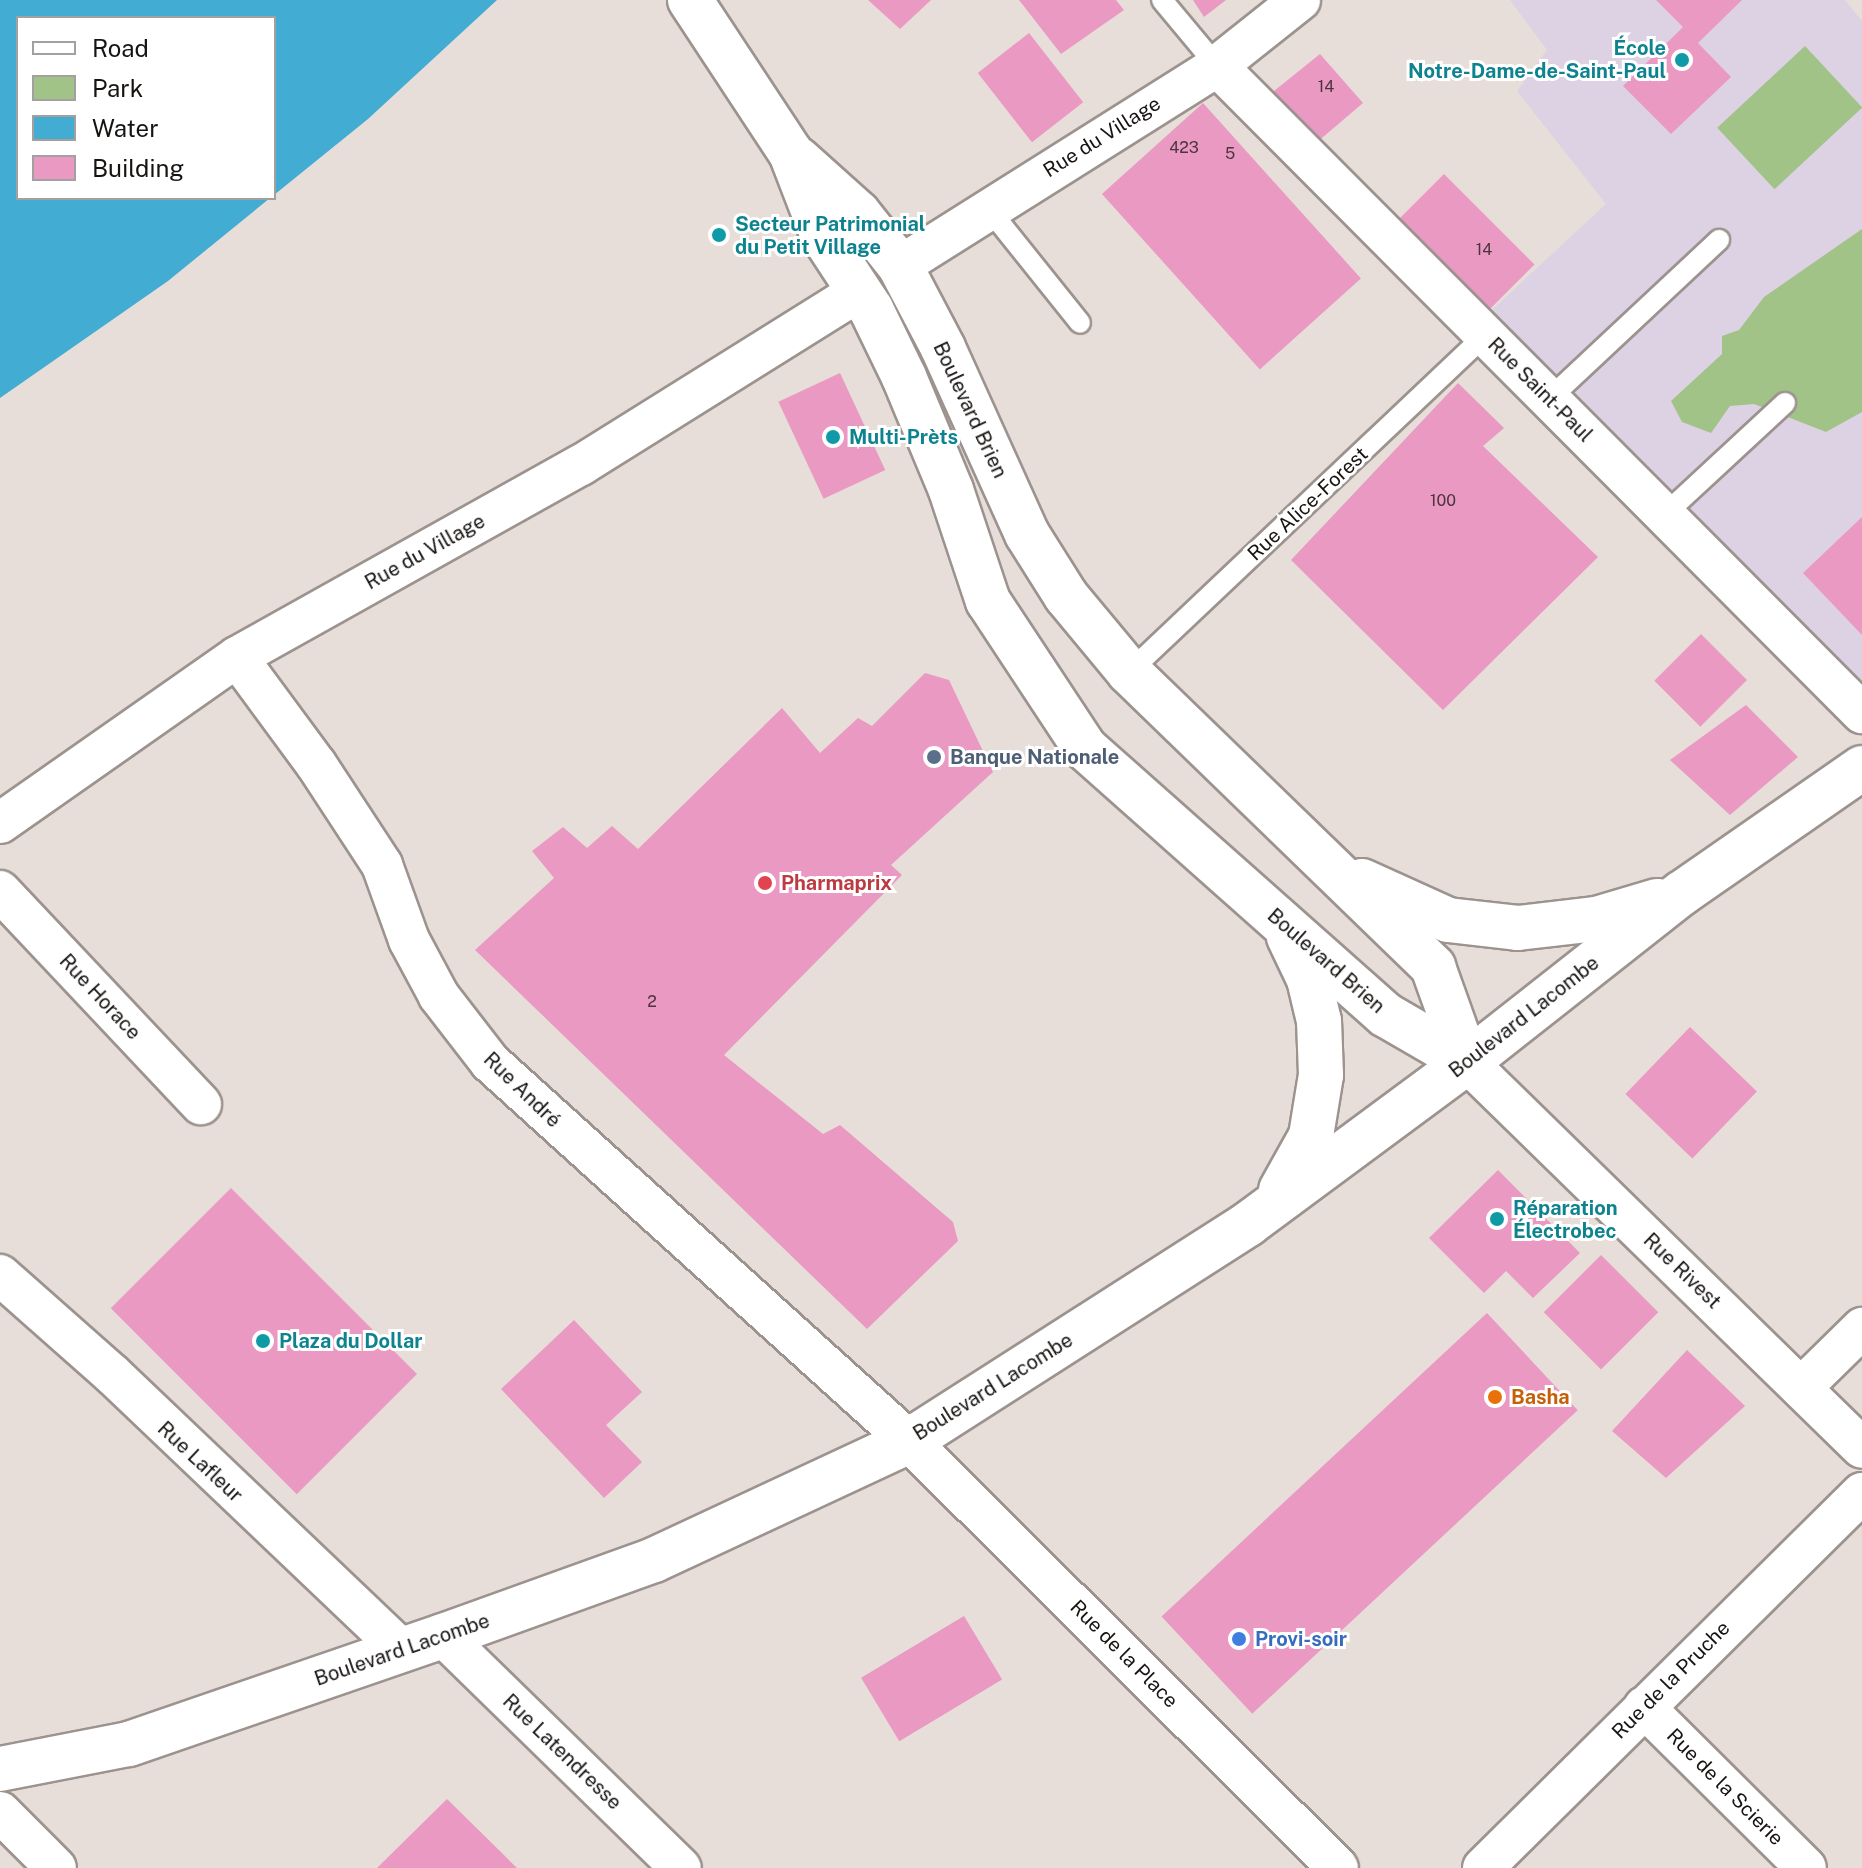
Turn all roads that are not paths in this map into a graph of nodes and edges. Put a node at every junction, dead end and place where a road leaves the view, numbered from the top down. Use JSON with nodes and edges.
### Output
{"nodes":[{"id":1,"x":1162,"y":0,"type":"edge"},
{"id":2,"x":1300,"y":0,"type":"edge"},
{"id":3,"x":696,"y":9,"type":"edge"},
{"id":4,"x":1217,"y":66,"type":"junction"},
{"id":5,"x":791,"y":153,"type":"junction"},
{"id":6,"x":988,"y":208,"type":"junction"},
{"id":7,"x":1719,"y":240,"type":"dead end"},
{"id":8,"x":900,"y":266,"type":"junction"},
{"id":9,"x":858,"y":292,"type":"junction"},
{"id":10,"x":1080,"y":323,"type":"dead end"},
{"id":11,"x":1485,"y":335,"type":"junction"},
{"id":12,"x":1549,"y":399,"type":"junction"},
{"id":13,"x":1785,"y":403,"type":"dead end"},
{"id":14,"x":1664,"y":515,"type":"junction"},
{"id":15,"x":237,"y":657,"type":"junction"},
{"id":16,"x":1129,"y":672,"type":"junction"},
{"id":17,"x":1862,"y":713,"type":"edge"},
{"id":18,"x":1862,"y":768,"type":"edge"},
{"id":19,"x":0,"y":823,"type":"edge"},
{"id":20,"x":1340,"y":871,"type":"junction"},
{"id":21,"x":0,"y":891,"type":"edge"},
{"id":22,"x":1682,"y":893,"type":"junction"},
{"id":23,"x":1283,"y":923,"type":"junction"},
{"id":24,"x":1467,"y":1062,"type":"junction"},
{"id":25,"x":201,"y":1104,"type":"dead end"},
{"id":26,"x":1274,"y":1203,"type":"junction"},
{"id":27,"x":0,"y":1275,"type":"edge"},
{"id":28,"x":1862,"y":1328,"type":"edge"},
{"id":29,"x":1801,"y":1388,"type":"junction"},
{"id":30,"x":909,"y":1441,"type":"junction"},
{"id":31,"x":1862,"y":1448,"type":"edge"},
{"id":32,"x":1862,"y":1493,"type":"edge"},
{"id":33,"x":443,"y":1636,"type":"junction"},
{"id":34,"x":401,"y":1649,"type":"junction"},
{"id":35,"x":1644,"y":1707,"type":"junction"},
{"id":36,"x":0,"y":1769,"type":"edge"},
{"id":37,"x":0,"y":1812,"type":"edge"},
{"id":38,"x":56,"y":1868,"type":"edge"},
{"id":39,"x":681,"y":1868,"type":"edge"},
{"id":40,"x":1338,"y":1868,"type":"edge"},
{"id":41,"x":1483,"y":1868,"type":"edge"},
{"id":42,"x":1806,"y":1868,"type":"edge"}],
"edges":[{"from":1,"to":4,"type":"lane"},
{"from":2,"to":4,"type":"street","name":"Rue du Village"},
{"from":3,"to":5,"type":"main road","name":"Boulevard Brien"},
{"from":4,"to":6,"type":"street","name":"Rue du Village"},
{"from":4,"to":11,"type":"street","name":"Rue Saint-Paul"},
{"from":5,"to":8,"type":"main road","name":"Boulevard Brien"},
{"from":5,"to":9,"type":"main road","name":"Boulevard Brien"},
{"from":6,"to":8,"type":"street","name":"Rue du Village"},
{"from":6,"to":10,"type":"lane"},
{"from":7,"to":12,"type":"lane"},
{"from":8,"to":16,"type":"main road","name":"Boulevard Brien"},
{"from":9,"to":15,"type":"street","name":"Rue du Village"},
{"from":9,"to":23,"type":"main road","name":"Boulevard Brien"},
{"from":11,"to":12,"type":"street","name":"Rue Saint-Paul"},
{"from":11,"to":16,"type":"lane","name":"Rue Alice-Forest"},
{"from":12,"to":14,"type":"street","name":"Rue Saint-Paul"},
{"from":13,"to":14,"type":"lane"},
{"from":14,"to":17,"type":"street","name":"Rue Saint-Paul"},
{"from":15,"to":19,"type":"street","name":"Rue du Village"},
{"from":15,"to":30,"type":"street","name":"Rue André"},
{"from":16,"to":20,"type":"main road","name":"Boulevard Brien"},
{"from":18,"to":22,"type":"main road","name":"Boulevard Lacombe"},
{"from":20,"to":22,"type":"main road"},
{"from":20,"to":24,"type":"main road","name":"Boulevard Brien"},
{"from":21,"to":25,"type":"street","name":"Rue Horace"},
{"from":22,"to":24,"type":"main road","name":"Boulevard Lacombe"},
{"from":23,"to":24,"type":"main road","name":"Boulevard Brien"},
{"from":23,"to":26,"type":"main road"},
{"from":24,"to":26,"type":"main road","name":"Boulevard Lacombe"},
{"from":24,"to":29,"type":"street","name":"Rue Rivest"},
{"from":26,"to":30,"type":"main road","name":"Boulevard Lacombe"},
{"from":27,"to":34,"type":"street","name":"Rue Lafleur"},
{"from":28,"to":29,"type":"street"},
{"from":29,"to":31,"type":"street","name":"Rue Rivest"},
{"from":30,"to":33,"type":"main road","name":"Boulevard Lacombe"},
{"from":30,"to":40,"type":"street","name":"Rue de la Place"},
{"from":32,"to":35,"type":"street","name":"Rue de la Pruche"},
{"from":33,"to":34,"type":"main road","name":"Boulevard Lacombe"},
{"from":33,"to":39,"type":"street","name":"Rue Latendresse"},
{"from":34,"to":36,"type":"main road","name":"Boulevard Lacombe"},
{"from":35,"to":41,"type":"street","name":"Rue de la Pruche"},
{"from":35,"to":42,"type":"street","name":"Rue de la Scierie"},
{"from":37,"to":38,"type":"street"}]}
